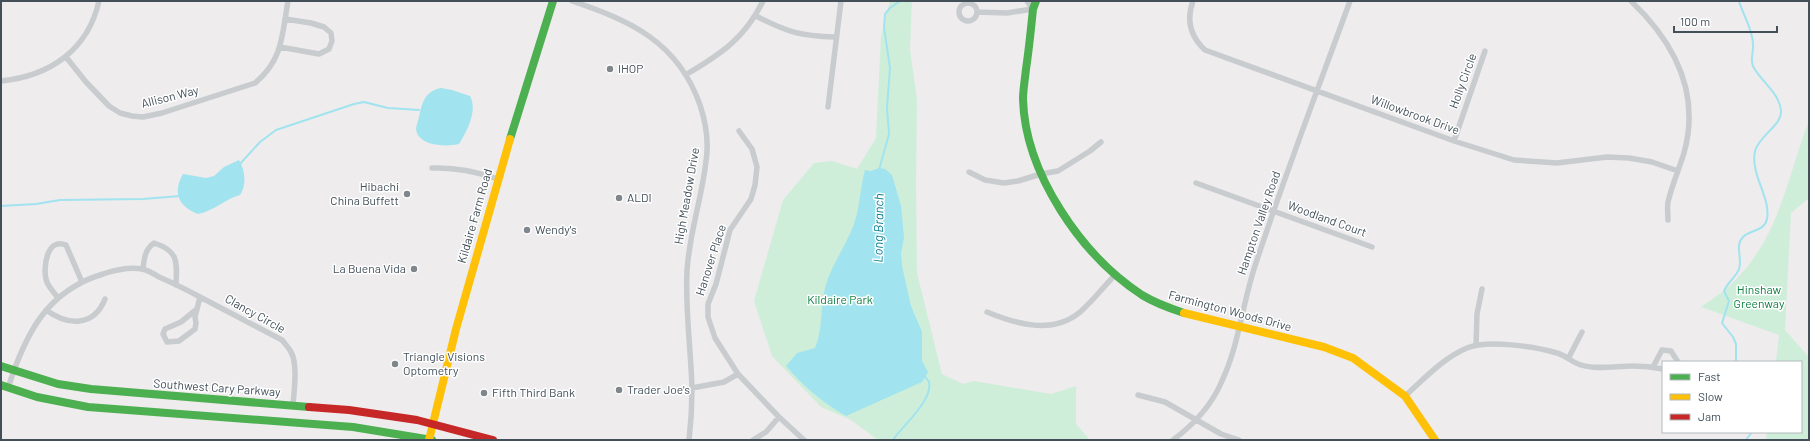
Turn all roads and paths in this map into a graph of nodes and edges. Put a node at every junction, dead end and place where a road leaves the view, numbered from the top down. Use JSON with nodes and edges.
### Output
{"nodes":[{"id":1,"x":99,"y":1,"type":"edge"},
{"id":2,"x":288,"y":1,"type":"edge"},
{"id":3,"x":553,"y":1,"type":"edge"},
{"id":4,"x":572,"y":1,"type":"edge"},
{"id":5,"x":763,"y":1,"type":"edge"},
{"id":6,"x":841,"y":1,"type":"edge"},
{"id":7,"x":1027,"y":1,"type":"edge"},
{"id":8,"x":1036,"y":1,"type":"edge"},
{"id":9,"x":1193,"y":1,"type":"edge"},
{"id":10,"x":1350,"y":1,"type":"edge"},
{"id":11,"x":1631,"y":1,"type":"edge"},
{"id":12,"x":1033,"y":9,"type":"junction"},
{"id":13,"x":977,"y":12,"type":"dead end"},
{"id":14,"x":756,"y":16,"type":"junction"},
{"id":15,"x":285,"y":19,"type":"junction"},
{"id":16,"x":835,"y":37,"type":"junction"},
{"id":17,"x":280,"y":47,"type":"junction"},
{"id":18,"x":1485,"y":51,"type":"dead end"},
{"id":19,"x":66,"y":58,"type":"junction"},
{"id":20,"x":687,"y":74,"type":"junction"},
{"id":21,"x":1,"y":81,"type":"edge"},
{"id":22,"x":1317,"y":92,"type":"junction"},
{"id":23,"x":828,"y":107,"type":"dead end"},
{"id":24,"x":739,"y":131,"type":"dead end"},
{"id":25,"x":1454,"y":140,"type":"junction"},
{"id":26,"x":1102,"y":142,"type":"dead end"},
{"id":27,"x":432,"y":168,"type":"dead end"},
{"id":28,"x":1678,"y":171,"type":"junction"},
{"id":29,"x":969,"y":172,"type":"dead end"},
{"id":30,"x":1041,"y":174,"type":"junction"},
{"id":31,"x":498,"y":179,"type":"junction"},
{"id":32,"x":1196,"y":183,"type":"dead end"},
{"id":33,"x":1274,"y":212,"type":"junction"},
{"id":34,"x":1668,"y":220,"type":"dead end"},
{"id":35,"x":1372,"y":247,"type":"dead end"},
{"id":36,"x":143,"y":269,"type":"junction"},
{"id":37,"x":1116,"y":274,"type":"junction"},
{"id":38,"x":82,"y":282,"type":"junction"},
{"id":39,"x":176,"y":285,"type":"junction"},
{"id":40,"x":1482,"y":289,"type":"dead end"},
{"id":41,"x":200,"y":297,"type":"junction"},
{"id":42,"x":58,"y":298,"type":"junction"},
{"id":43,"x":105,"y":300,"type":"dead end"},
{"id":44,"x":197,"y":308,"type":"junction"},
{"id":45,"x":46,"y":310,"type":"junction"},
{"id":46,"x":987,"y":312,"type":"dead end"},
{"id":47,"x":1240,"y":326,"type":"junction"},
{"id":48,"x":1582,"y":332,"type":"dead end"},
{"id":49,"x":1476,"y":345,"type":"junction"},
{"id":50,"x":1569,"y":357,"type":"junction"},
{"id":51,"x":1677,"y":361,"type":"edge"},
{"id":52,"x":1,"y":366,"type":"edge"},
{"id":53,"x":1652,"y":367,"type":"junction"},
{"id":54,"x":1662,"y":369,"type":"edge"},
{"id":55,"x":13,"y":371,"type":"junction"},
{"id":56,"x":738,"y":374,"type":"junction"},
{"id":57,"x":4,"y":386,"type":"edge"},
{"id":58,"x":692,"y":388,"type":"junction"},
{"id":59,"x":1138,"y":395,"type":"dead end"},
{"id":60,"x":1405,"y":396,"type":"junction"},
{"id":61,"x":292,"y":406,"type":"junction"},
{"id":62,"x":779,"y":417,"type":"junction"},
{"id":63,"x":1197,"y":420,"type":"junction"},
{"id":64,"x":433,"y":423,"type":"junction"},
{"id":65,"x":430,"y":440,"type":"edge"},
{"id":66,"x":493,"y":440,"type":"edge"},
{"id":67,"x":689,"y":440,"type":"edge"},
{"id":68,"x":752,"y":440,"type":"edge"},
{"id":69,"x":804,"y":440,"type":"edge"},
{"id":70,"x":1173,"y":440,"type":"edge"},
{"id":71,"x":1239,"y":440,"type":"edge"},
{"id":72,"x":1435,"y":440,"type":"edge"}],
"edges":[{"from":1,"to":19,"type":"street"},
{"from":2,"to":15,"type":"street","name":"Allison Way"},
{"from":3,"to":31,"type":"main road","name":"Kildaire Farm Road"},
{"from":4,"to":20,"type":"street","name":"High Meadow Drive"},
{"from":5,"to":14,"type":"street"},
{"from":6,"to":16,"type":"street"},
{"from":7,"to":12,"type":"street"},
{"from":8,"to":12,"type":"main road","name":"Farmington Woods Drive"},
{"from":9,"to":22,"type":"street","name":"Willowbrook Drive"},
{"from":10,"to":22,"type":"street","name":"Hampton Valley Road"},
{"from":11,"to":28,"type":"street"},
{"from":12,"to":13,"type":"street"},
{"from":12,"to":30,"type":"main road","name":"Farmington Woods Drive"},
{"from":14,"to":16,"type":"street"},
{"from":14,"to":20,"type":"street"},
{"from":15,"to":17,"type":"street","name":"Allison Way"},
{"from":15,"to":17,"type":"street"},
{"from":16,"to":23,"type":"street"},
{"from":17,"to":19,"type":"street","name":"Allison Way"},
{"from":18,"to":25,"type":"street","name":"Holly Circle"},
{"from":19,"to":21,"type":"street"},
{"from":20,"to":58,"type":"street","name":"High Meadow Drive"},
{"from":22,"to":25,"type":"street","name":"Willowbrook Drive"},
{"from":22,"to":33,"type":"street","name":"Hampton Valley Road"},
{"from":24,"to":56,"type":"street","name":"Hanover Place"},
{"from":25,"to":28,"type":"street","name":"Willowbrook Drive"},
{"from":26,"to":30,"type":"street"},
{"from":27,"to":31,"type":"street"},
{"from":28,"to":34,"type":"street"},
{"from":29,"to":30,"type":"street"},
{"from":30,"to":37,"type":"main road","name":"Farmington Woods Drive"},
{"from":31,"to":64,"type":"main road","name":"Kildaire Farm Road"},
{"from":32,"to":33,"type":"street","name":"Woodland Court"},
{"from":33,"to":35,"type":"street","name":"Woodland Court"},
{"from":33,"to":47,"type":"street","name":"Hampton Valley Road"},
{"from":36,"to":38,"type":"street","name":"Clancy Circle"},
{"from":36,"to":39,"type":"street","name":"Clancy Circle"},
{"from":36,"to":39,"type":"street"},
{"from":37,"to":46,"type":"street"},
{"from":37,"to":47,"type":"main road","name":"Farmington Woods Drive"},
{"from":38,"to":42,"type":"street","name":"Clancy Circle"},
{"from":38,"to":42,"type":"street"},
{"from":39,"to":41,"type":"street","name":"Clancy Circle"},
{"from":40,"to":49,"type":"street"},
{"from":41,"to":44,"type":"street"},
{"from":41,"to":61,"type":"street","name":"Clancy Circle"},
{"from":42,"to":45,"type":"street","name":"Clancy Circle"},
{"from":43,"to":45,"type":"street"},
{"from":44,"to":44,"type":"street"},
{"from":45,"to":55,"type":"street","name":"Clancy Circle"},
{"from":47,"to":60,"type":"main road","name":"Farmington Woods Drive"},
{"from":47,"to":63,"type":"street","name":"Hampton Valley Road"},
{"from":48,"to":50,"type":"street"},
{"from":49,"to":50,"type":"street"},
{"from":49,"to":60,"type":"street"},
{"from":50,"to":53,"type":"street"},
{"from":51,"to":53,"type":"street"},
{"from":52,"to":55,"type":"main road","name":"Southwest Cary Parkway"},
{"from":53,"to":54,"type":"street"},
{"from":55,"to":57,"type":"street","name":"Clancy Circle"},
{"from":55,"to":61,"type":"main road","name":"Southwest Cary Parkway"},
{"from":56,"to":58,"type":"street"},
{"from":56,"to":62,"type":"street","name":"Hanover Place"},
{"from":57,"to":65,"type":"main road"},
{"from":58,"to":67,"type":"street","name":"High Meadow Drive"},
{"from":59,"to":63,"type":"street"},
{"from":60,"to":72,"type":"main road","name":"Farmington Woods Drive"},
{"from":61,"to":64,"type":"main road","name":"Southwest Cary Parkway"},
{"from":62,"to":68,"type":"street"},
{"from":62,"to":69,"type":"street","name":"Hanover Place"},
{"from":63,"to":70,"type":"street","name":"Hampton Valley Road"},
{"from":63,"to":71,"type":"street"},
{"from":64,"to":65,"type":"main road","name":"Kildaire Farm Road"},
{"from":64,"to":66,"type":"main road","name":"Southwest Cary Parkway"}]}
